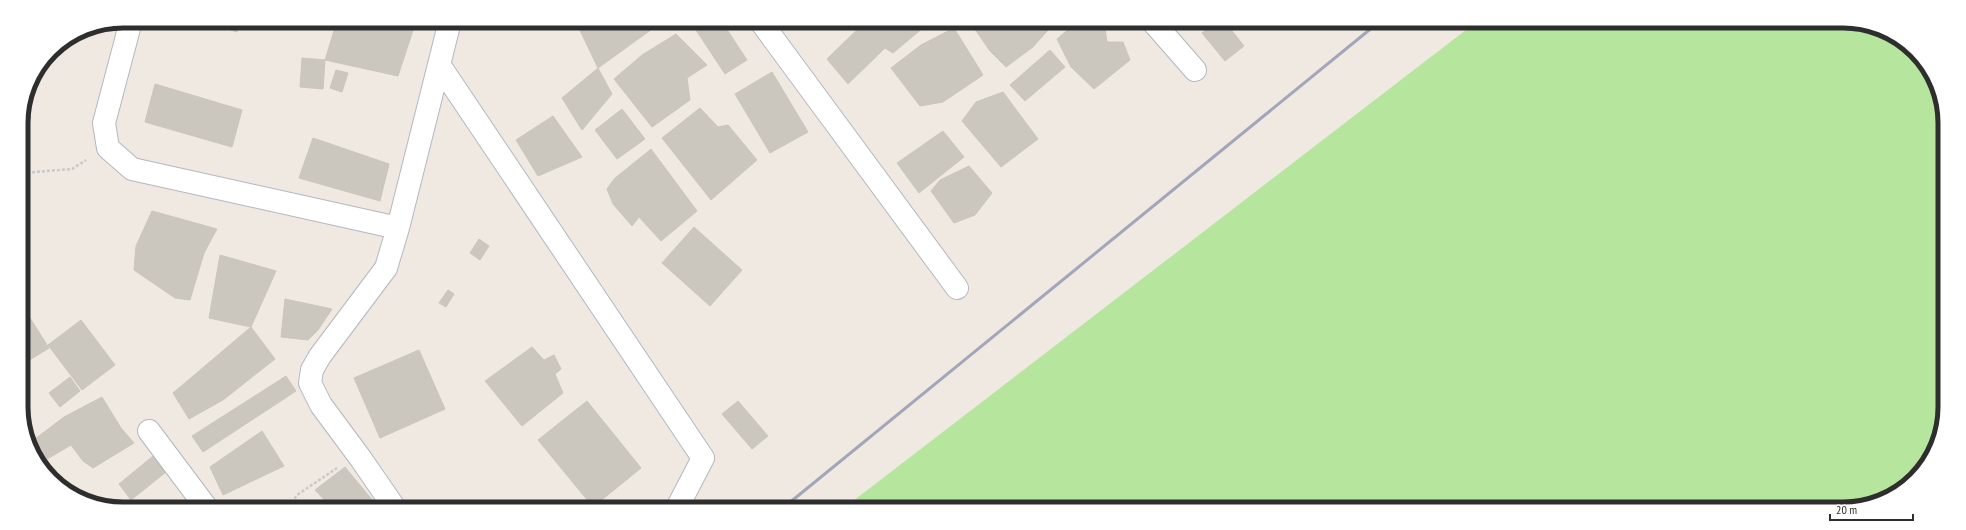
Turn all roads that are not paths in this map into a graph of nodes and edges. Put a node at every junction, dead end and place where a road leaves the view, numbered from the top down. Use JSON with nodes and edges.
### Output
{"nodes":[{"id":1,"x":129,"y":28,"type":"edge"},
{"id":2,"x":448,"y":28,"type":"edge"},
{"id":3,"x":765,"y":28,"type":"edge"},
{"id":4,"x":1158,"y":28,"type":"edge"},
{"id":5,"x":440,"y":66,"type":"junction"},
{"id":6,"x":1195,"y":70,"type":"dead end"},
{"id":7,"x":398,"y":228,"type":"junction"},
{"id":8,"x":957,"y":288,"type":"dead end"},
{"id":9,"x":150,"y":431,"type":"dead end"},
{"id":10,"x":202,"y":502,"type":"edge"},
{"id":11,"x":391,"y":502,"type":"edge"},
{"id":12,"x":680,"y":502,"type":"edge"}],
"edges":[{"from":1,"to":7,"type":"street"},
{"from":2,"to":5,"type":"street"},
{"from":3,"to":8,"type":"street"},
{"from":4,"to":6,"type":"street"},
{"from":5,"to":7,"type":"street"},
{"from":5,"to":12,"type":"street"},
{"from":7,"to":11,"type":"street"},
{"from":9,"to":10,"type":"street"}]}
